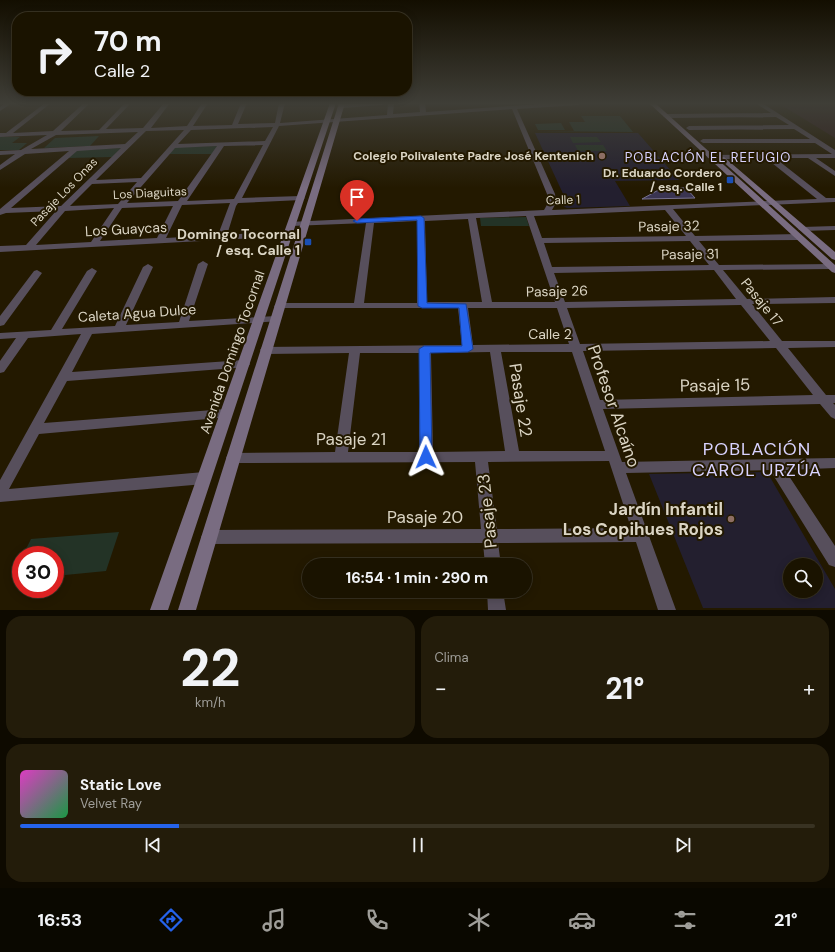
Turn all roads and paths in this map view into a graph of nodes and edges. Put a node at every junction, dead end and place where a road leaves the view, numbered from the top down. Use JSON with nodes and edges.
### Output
{"nodes":[{"id":1,"x":11,"y":131,"type":"edge"},
{"id":2,"x":91,"y":131,"type":"edge"},
{"id":3,"x":142,"y":131,"type":"edge"},
{"id":4,"x":186,"y":131,"type":"edge"},
{"id":5,"x":273,"y":131,"type":"edge"},
{"id":6,"x":324,"y":131,"type":"edge"},
{"id":7,"x":333,"y":131,"type":"edge"},
{"id":8,"x":528,"y":131,"type":"edge"},
{"id":9,"x":683,"y":131,"type":"edge"},
{"id":10,"x":693,"y":131,"type":"edge"},
{"id":11,"x":802,"y":131,"type":"edge"},
{"id":12,"x":55,"y":133,"type":"junction"},
{"id":13,"x":0,"y":134,"type":"edge"},
{"id":14,"x":8,"y":134,"type":"junction"},
{"id":15,"x":703,"y":141,"type":"junction"},
{"id":16,"x":817,"y":141,"type":"junction"},
{"id":17,"x":268,"y":143,"type":"junction"},
{"id":18,"x":222,"y":144,"type":"junction"},
{"id":19,"x":126,"y":146,"type":"junction"},
{"id":20,"x":173,"y":146,"type":"junction"},
{"id":21,"x":75,"y":149,"type":"junction"},
{"id":22,"x":24,"y":151,"type":"junction"},
{"id":23,"x":0,"y":153,"type":"edge"},
{"id":24,"x":835,"y":153,"type":"edge"},
{"id":25,"x":768,"y":156,"type":"junction"},
{"id":26,"x":809,"y":156,"type":"junction"},
{"id":27,"x":835,"y":156,"type":"edge"},
{"id":28,"x":710,"y":157,"type":"junction"},
{"id":29,"x":720,"y":157,"type":"junction"},
{"id":30,"x":0,"y":168,"type":"edge"},
{"id":31,"x":834,"y":174,"type":"edge"},
{"id":32,"x":144,"y":180,"type":"junction"},
{"id":33,"x":90,"y":182,"type":"junction"},
{"id":34,"x":301,"y":198,"type":"junction"},
{"id":35,"x":835,"y":200,"type":"edge"},
{"id":36,"x":236,"y":201,"type":"junction"},
{"id":37,"x":825,"y":201,"type":"junction"},
{"id":38,"x":180,"y":203,"type":"junction"},
{"id":39,"x":773,"y":203,"type":"junction"},
{"id":40,"x":762,"y":204,"type":"junction"},
{"id":41,"x":120,"y":206,"type":"junction"},
{"id":42,"x":668,"y":208,"type":"junction"},
{"id":43,"x":62,"y":209,"type":"junction"},
{"id":44,"x":1,"y":212,"type":"edge"},
{"id":45,"x":548,"y":212,"type":"junction"},
{"id":46,"x":529,"y":213,"type":"junction"},
{"id":47,"x":472,"y":216,"type":"junction"},
{"id":48,"x":421,"y":218,"type":"junction"},
{"id":49,"x":370,"y":220,"type":"junction"},
{"id":50,"x":305,"y":223,"type":"junction"},
{"id":51,"x":292,"y":224,"type":"junction"},
{"id":52,"x":835,"y":228,"type":"edge"},
{"id":53,"x":802,"y":229,"type":"junction"},
{"id":54,"x":253,"y":236,"type":"dead end"},
{"id":55,"x":799,"y":237,"type":"junction"},
{"id":56,"x":222,"y":238,"type":"junction"},
{"id":57,"x":693,"y":239,"type":"junction"},
{"id":58,"x":160,"y":241,"type":"junction"},
{"id":59,"x":539,"y":241,"type":"junction"},
{"id":60,"x":94,"y":244,"type":"junction"},
{"id":61,"x":29,"y":247,"type":"junction"},
{"id":62,"x":0,"y":249,"type":"edge"},
{"id":63,"x":834,"y":261,"type":"edge"},
{"id":64,"x":203,"y":264,"type":"dead end"},
{"id":65,"x":148,"y":267,"type":"dead end"},
{"id":66,"x":716,"y":268,"type":"junction"},
{"id":67,"x":549,"y":270,"type":"junction"},
{"id":68,"x":92,"y":271,"type":"dead end"},
{"id":69,"x":37,"y":273,"type":"dead end"},
{"id":70,"x":835,"y":300,"type":"edge"},
{"id":71,"x":744,"y":302,"type":"junction"},
{"id":72,"x":487,"y":305,"type":"junction"},
{"id":73,"x":561,"y":305,"type":"junction"},
{"id":74,"x":359,"y":306,"type":"junction"},
{"id":75,"x":422,"y":306,"type":"junction"},
{"id":76,"x":463,"y":306,"type":"junction"},
{"id":77,"x":278,"y":312,"type":"junction"},
{"id":78,"x":259,"y":320,"type":"junction"},
{"id":79,"x":0,"y":323,"type":"edge"},
{"id":80,"x":183,"y":324,"type":"junction"},
{"id":81,"x":119,"y":328,"type":"junction"},
{"id":82,"x":89,"y":330,"type":"junction"},
{"id":83,"x":54,"y":333,"type":"junction"},
{"id":84,"x":24,"y":334,"type":"junction"},
{"id":85,"x":0,"y":336,"type":"edge"},
{"id":86,"x":835,"y":344,"type":"edge"},
{"id":87,"x":779,"y":345,"type":"junction"},
{"id":88,"x":576,"y":348,"type":"junction"},
{"id":89,"x":424,"y":349,"type":"junction"},
{"id":90,"x":468,"y":349,"type":"junction"},
{"id":91,"x":495,"y":349,"type":"junction"},
{"id":92,"x":266,"y":350,"type":"junction"},
{"id":93,"x":355,"y":350,"type":"junction"},
{"id":94,"x":244,"y":364,"type":"junction"},
{"id":95,"x":0,"y":369,"type":"edge"},
{"id":96,"x":64,"y":376,"type":"junction"},
{"id":97,"x":829,"y":399,"type":"edge"},
{"id":98,"x":596,"y":404,"type":"junction"},
{"id":99,"x":226,"y":414,"type":"junction"},
{"id":100,"x":835,"y":414,"type":"edge"},
{"id":101,"x":35,"y":429,"type":"junction"},
{"id":102,"x":481,"y":456,"type":"junction"},
{"id":103,"x":513,"y":456,"type":"junction"},
{"id":104,"x":341,"y":457,"type":"junction"},
{"id":105,"x":426,"y":457,"type":"junction"},
{"id":106,"x":233,"y":458,"type":"junction"},
{"id":107,"x":615,"y":462,"type":"junction"},
{"id":108,"x":835,"y":462,"type":"edge"},
{"id":109,"x":774,"y":464,"type":"junction"},
{"id":110,"x":204,"y":478,"type":"junction"},
{"id":111,"x":0,"y":493,"type":"edge"},
{"id":112,"x":0,"y":496,"type":"edge"},
{"id":113,"x":490,"y":535,"type":"junction"},
{"id":114,"x":641,"y":535,"type":"junction"},
{"id":115,"x":209,"y":537,"type":"junction"},
{"id":116,"x":492,"y":558,"type":"edge"},
{"id":117,"x":835,"y":560,"type":"edge"},
{"id":118,"x":496,"y":598,"type":"edge"},
{"id":119,"x":159,"y":610,"type":"edge"},
{"id":120,"x":187,"y":610,"type":"edge"},
{"id":121,"x":497,"y":610,"type":"edge"},
{"id":122,"x":667,"y":610,"type":"edge"}],
"edges":[{"from":1,"to":14,"type":"street"},
{"from":2,"to":12,"type":"street"},
{"from":3,"to":19,"type":"street","name":"Pasaje Los Onas"},
{"from":4,"to":20,"type":"street"},
{"from":5,"to":17,"type":"street"},
{"from":6,"to":34,"type":"main road","name":"Avenida Domingo Tocornal"},
{"from":7,"to":50,"type":"main road","name":"Avenida Domingo Tocornal"},
{"from":8,"to":45,"type":"street"},
{"from":9,"to":28,"type":"main road"},
{"from":10,"to":15,"type":"main road"},
{"from":11,"to":16,"type":"street"},
{"from":12,"to":14,"type":"street"},
{"from":12,"to":22,"type":"street"},
{"from":13,"to":14,"type":"street"},
{"from":15,"to":16,"type":"street"},
{"from":15,"to":29,"type":"main road"},
{"from":16,"to":24,"type":"street"},
{"from":17,"to":18,"type":"street"},
{"from":17,"to":36,"type":"street"},
{"from":18,"to":20,"type":"street"},
{"from":18,"to":38,"type":"street"},
{"from":19,"to":21,"type":"street"},
{"from":19,"to":33,"type":"street","name":"Pasaje Los Onas"},
{"from":20,"to":32,"type":"street"},
{"from":21,"to":22,"type":"street"},
{"from":21,"to":44,"type":"street"},
{"from":22,"to":23,"type":"street"},
{"from":22,"to":30,"type":"street"},
{"from":25,"to":26,"type":"street"},
{"from":25,"to":29,"type":"street"},
{"from":25,"to":37,"type":"street"},
{"from":26,"to":27,"type":"street"},
{"from":26,"to":31,"type":"street"},
{"from":28,"to":29,"type":"street"},
{"from":28,"to":40,"type":"main road"},
{"from":29,"to":39,"type":"main road"},
{"from":32,"to":33,"type":"street"},
{"from":32,"to":41,"type":"street"},
{"from":33,"to":43,"type":"street","name":"Pasaje Los Onas"},
{"from":34,"to":36,"type":"street","name":"Los Diaguitas"},
{"from":34,"to":51,"type":"main road","name":"Avenida Domingo Tocornal"},
{"from":35,"to":37,"type":"street","name":"Calle 1"},
{"from":36,"to":38,"type":"street","name":"Los Diaguitas"},
{"from":36,"to":56,"type":"street"},
{"from":37,"to":39,"type":"street","name":"Calle 1"},
{"from":38,"to":41,"type":"street","name":"Los Diaguitas"},
{"from":38,"to":58,"type":"street"},
{"from":39,"to":40,"type":"street","name":"Calle 1"},
{"from":39,"to":53,"type":"main road"},
{"from":40,"to":42,"type":"street","name":"Calle 1"},
{"from":40,"to":55,"type":"main road"},
{"from":41,"to":43,"type":"street","name":"Los Diaguitas"},
{"from":41,"to":60,"type":"street"},
{"from":42,"to":45,"type":"street","name":"Calle 1"},
{"from":42,"to":57,"type":"street","name":"Pasaje 17"},
{"from":43,"to":44,"type":"street","name":"Los Diaguitas"},
{"from":43,"to":61,"type":"street","name":"Pasaje Los Onas"},
{"from":45,"to":46,"type":"street","name":"Calle 1"},
{"from":46,"to":47,"type":"street","name":"Calle 1"},
{"from":46,"to":59,"type":"street","name":"Profesor Alcaíno"},
{"from":47,"to":48,"type":"street","name":"Calle 1"},
{"from":47,"to":72,"type":"street"},
{"from":48,"to":49,"type":"street","name":"Calle 1"},
{"from":48,"to":75,"type":"street"},
{"from":49,"to":50,"type":"street","name":"Calle 1"},
{"from":49,"to":74,"type":"street"},
{"from":50,"to":51,"type":"street","name":"Calle 1"},
{"from":50,"to":77,"type":"main road","name":"Avenida Domingo Tocornal"},
{"from":51,"to":78,"type":"main road","name":"Avenida Domingo Tocornal"},
{"from":52,"to":53,"type":"street"},
{"from":53,"to":63,"type":"main road"},
{"from":54,"to":56,"type":"street","name":"Los Guaycas"},
{"from":55,"to":57,"type":"street","name":"Pasaje 32"},
{"from":55,"to":63,"type":"main road"},
{"from":56,"to":58,"type":"street","name":"Los Guaycas"},
{"from":57,"to":59,"type":"street","name":"Pasaje 32"},
{"from":57,"to":66,"type":"street","name":"Pasaje 17"},
{"from":58,"to":60,"type":"street","name":"Los Guaycas"},
{"from":59,"to":67,"type":"street","name":"Profesor Alcaíno"},
{"from":60,"to":61,"type":"street","name":"Los Guaycas"},
{"from":61,"to":62,"type":"street","name":"Los Guaycas"},
{"from":63,"to":66,"type":"street","name":"Pasaje 31"},
{"from":64,"to":80,"type":"street"},
{"from":65,"to":81,"type":"street"},
{"from":66,"to":67,"type":"street","name":"Pasaje 31"},
{"from":66,"to":71,"type":"street","name":"Pasaje 17"},
{"from":67,"to":73,"type":"street","name":"Profesor Alcaíno"},
{"from":68,"to":83,"type":"street"},
{"from":69,"to":79,"type":"street"},
{"from":70,"to":71,"type":"street","name":"Pasaje 26"},
{"from":71,"to":73,"type":"street","name":"Pasaje 26"},
{"from":71,"to":87,"type":"street","name":"Pasaje 17"},
{"from":72,"to":73,"type":"street","name":"Pasaje 26"},
{"from":72,"to":76,"type":"street","name":"Pasaje 26"},
{"from":73,"to":88,"type":"street","name":"Profesor Alcaíno"},
{"from":74,"to":75,"type":"street","name":"Pasaje 26"},
{"from":74,"to":77,"type":"street","name":"Pasaje 26"},
{"from":75,"to":76,"type":"street","name":"Pasaje 26"},
{"from":76,"to":90,"type":"street"},
{"from":77,"to":78,"type":"street","name":"Caleta Agua Dulce"},
{"from":77,"to":92,"type":"main road","name":"Avenida Domingo Tocornal"},
{"from":78,"to":80,"type":"street","name":"Caleta Agua Dulce"},
{"from":78,"to":94,"type":"main road","name":"Avenida Domingo Tocornal"},
{"from":80,"to":81,"type":"street","name":"Caleta Agua Dulce"},
{"from":81,"to":82,"type":"street","name":"Caleta Agua Dulce"},
{"from":82,"to":83,"type":"street","name":"Caleta Agua Dulce"},
{"from":82,"to":96,"type":"street"},
{"from":83,"to":84,"type":"street","name":"Caleta Agua Dulce"},
{"from":84,"to":85,"type":"street","name":"Caleta Agua Dulce"},
{"from":84,"to":95,"type":"street"},
{"from":86,"to":87,"type":"street","name":"Calle 2"},
{"from":87,"to":88,"type":"street","name":"Calle 2"},
{"from":87,"to":97,"type":"street","name":"Pasaje 17"},
{"from":88,"to":91,"type":"street","name":"Calle 2"},
{"from":88,"to":98,"type":"street","name":"Profesor Alcaíno"},
{"from":89,"to":90,"type":"street","name":"Calle 2"},
{"from":89,"to":93,"type":"street","name":"Calle 2"},
{"from":89,"to":105,"type":"street"},
{"from":90,"to":91,"type":"street","name":"Calle 2"},
{"from":91,"to":103,"type":"street","name":"Pasaje 22"},
{"from":92,"to":93,"type":"street","name":"Calle 2"},
{"from":92,"to":106,"type":"main road","name":"Avenida Domingo Tocornal"},
{"from":93,"to":104,"type":"street"},
{"from":94,"to":96,"type":"street"},
{"from":94,"to":99,"type":"main road","name":"Avenida Domingo Tocornal"},
{"from":96,"to":101,"type":"street"},
{"from":97,"to":98,"type":"street","name":"Pasaje 15"},
{"from":97,"to":100,"type":"street","name":"Pasaje 17"},
{"from":98,"to":107,"type":"street","name":"Profesor Alcaíno"},
{"from":99,"to":101,"type":"street"},
{"from":99,"to":110,"type":"main road","name":"Avenida Domingo Tocornal"},
{"from":101,"to":111,"type":"street"},
{"from":102,"to":103,"type":"street","name":"Pasaje 21"},
{"from":102,"to":105,"type":"street","name":"Pasaje 21"},
{"from":102,"to":113,"type":"street","name":"Pasaje 23"},
{"from":103,"to":107,"type":"street","name":"Pasaje 21"},
{"from":104,"to":105,"type":"street","name":"Pasaje 21"},
{"from":104,"to":106,"type":"street","name":"Pasaje 21"},
{"from":106,"to":115,"type":"main road","name":"Avenida Domingo Tocornal"},
{"from":107,"to":109,"type":"street","name":"Pasaje 21"},
{"from":107,"to":114,"type":"street","name":"Profesor Alcaíno"},
{"from":108,"to":109,"type":"street","name":"Pasaje 21"},
{"from":109,"to":117,"type":"street"},
{"from":110,"to":112,"type":"street"},
{"from":110,"to":119,"type":"main road","name":"Avenida Domingo Tocornal"},
{"from":113,"to":114,"type":"street","name":"Pasaje 20"},
{"from":113,"to":115,"type":"street","name":"Pasaje 20"},
{"from":113,"to":116,"type":"street","name":"Pasaje 23"},
{"from":114,"to":122,"type":"street","name":"Profesor Alcaíno"},
{"from":115,"to":120,"type":"main road","name":"Avenida Domingo Tocornal"},
{"from":118,"to":121,"type":"street"}]}
